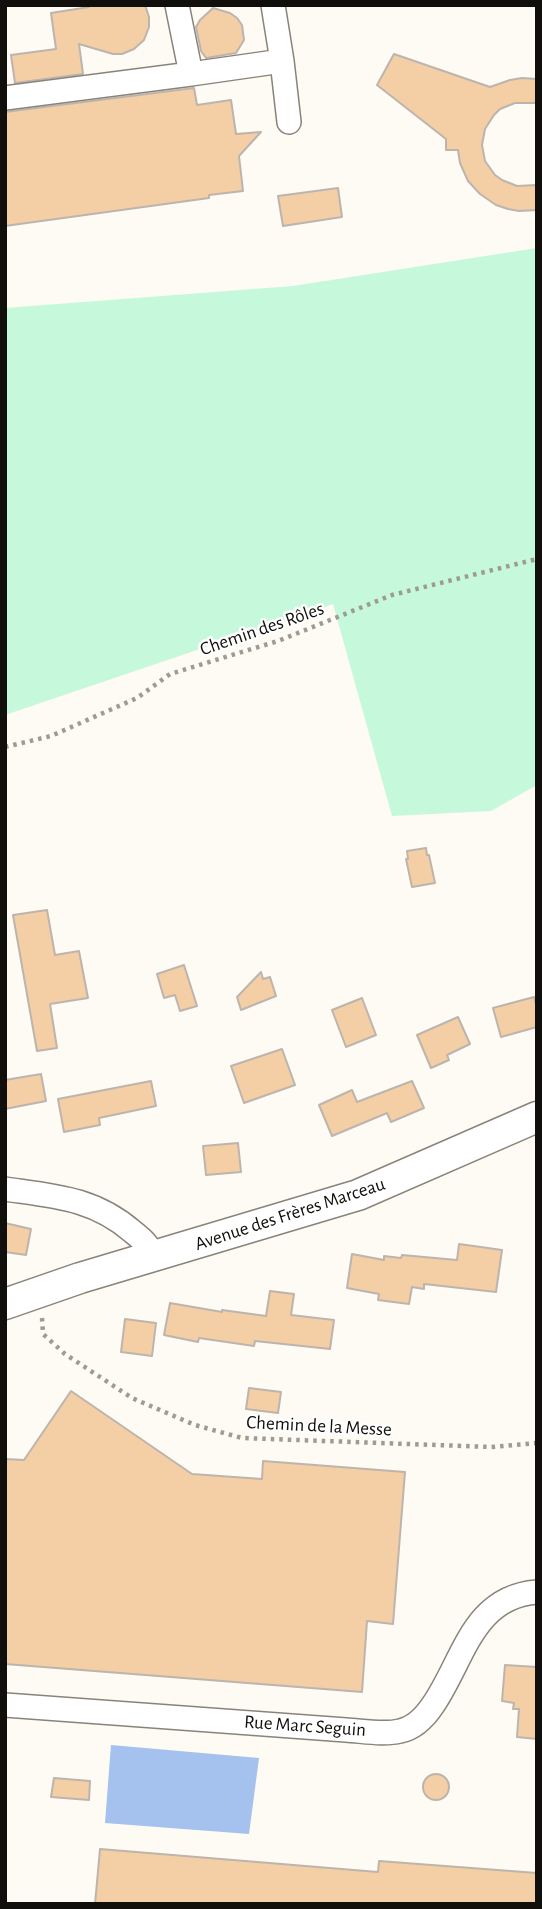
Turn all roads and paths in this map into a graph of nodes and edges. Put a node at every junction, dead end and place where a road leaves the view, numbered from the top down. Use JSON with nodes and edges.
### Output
{"nodes":[{"id":1,"x":177,"y":5,"type":"edge"},
{"id":2,"x":273,"y":5,"type":"edge"},
{"id":3,"x":282,"y":61,"type":"junction"},
{"id":4,"x":191,"y":74,"type":"junction"},
{"id":5,"x":5,"y":97,"type":"edge"},
{"id":6,"x":289,"y":122,"type":"dead end"},
{"id":7,"x":537,"y":559,"type":"edge"},
{"id":8,"x":5,"y":747,"type":"edge"},
{"id":9,"x":537,"y":1117,"type":"edge"},
{"id":10,"x":5,"y":1189,"type":"edge"},
{"id":11,"x":153,"y":1257,"type":"junction"},
{"id":12,"x":37,"y":1293,"type":"junction"},
{"id":13,"x":5,"y":1304,"type":"edge"},
{"id":14,"x":537,"y":1443,"type":"edge"},
{"id":15,"x":537,"y":1592,"type":"edge"},
{"id":16,"x":5,"y":1705,"type":"edge"}],
"edges":[{"from":1,"to":4,"type":"street"},
{"from":2,"to":3,"type":"street"},
{"from":3,"to":4,"type":"street"},
{"from":3,"to":6,"type":"street"},
{"from":4,"to":5,"type":"street"},
{"from":7,"to":8,"type":"path","name":"Chemin des Rôles"},
{"from":9,"to":11,"type":"main road","name":"Avenue des Frères Marceau"},
{"from":10,"to":11,"type":"street"},
{"from":11,"to":12,"type":"main road","name":"Avenue des Frères Marceau"},
{"from":12,"to":13,"type":"main road","name":"Avenue des Frères Marceau"},
{"from":12,"to":14,"type":"path","name":"Chemin de la Messe"},
{"from":15,"to":16,"type":"street","name":"Rue Marc Seguin"}]}
